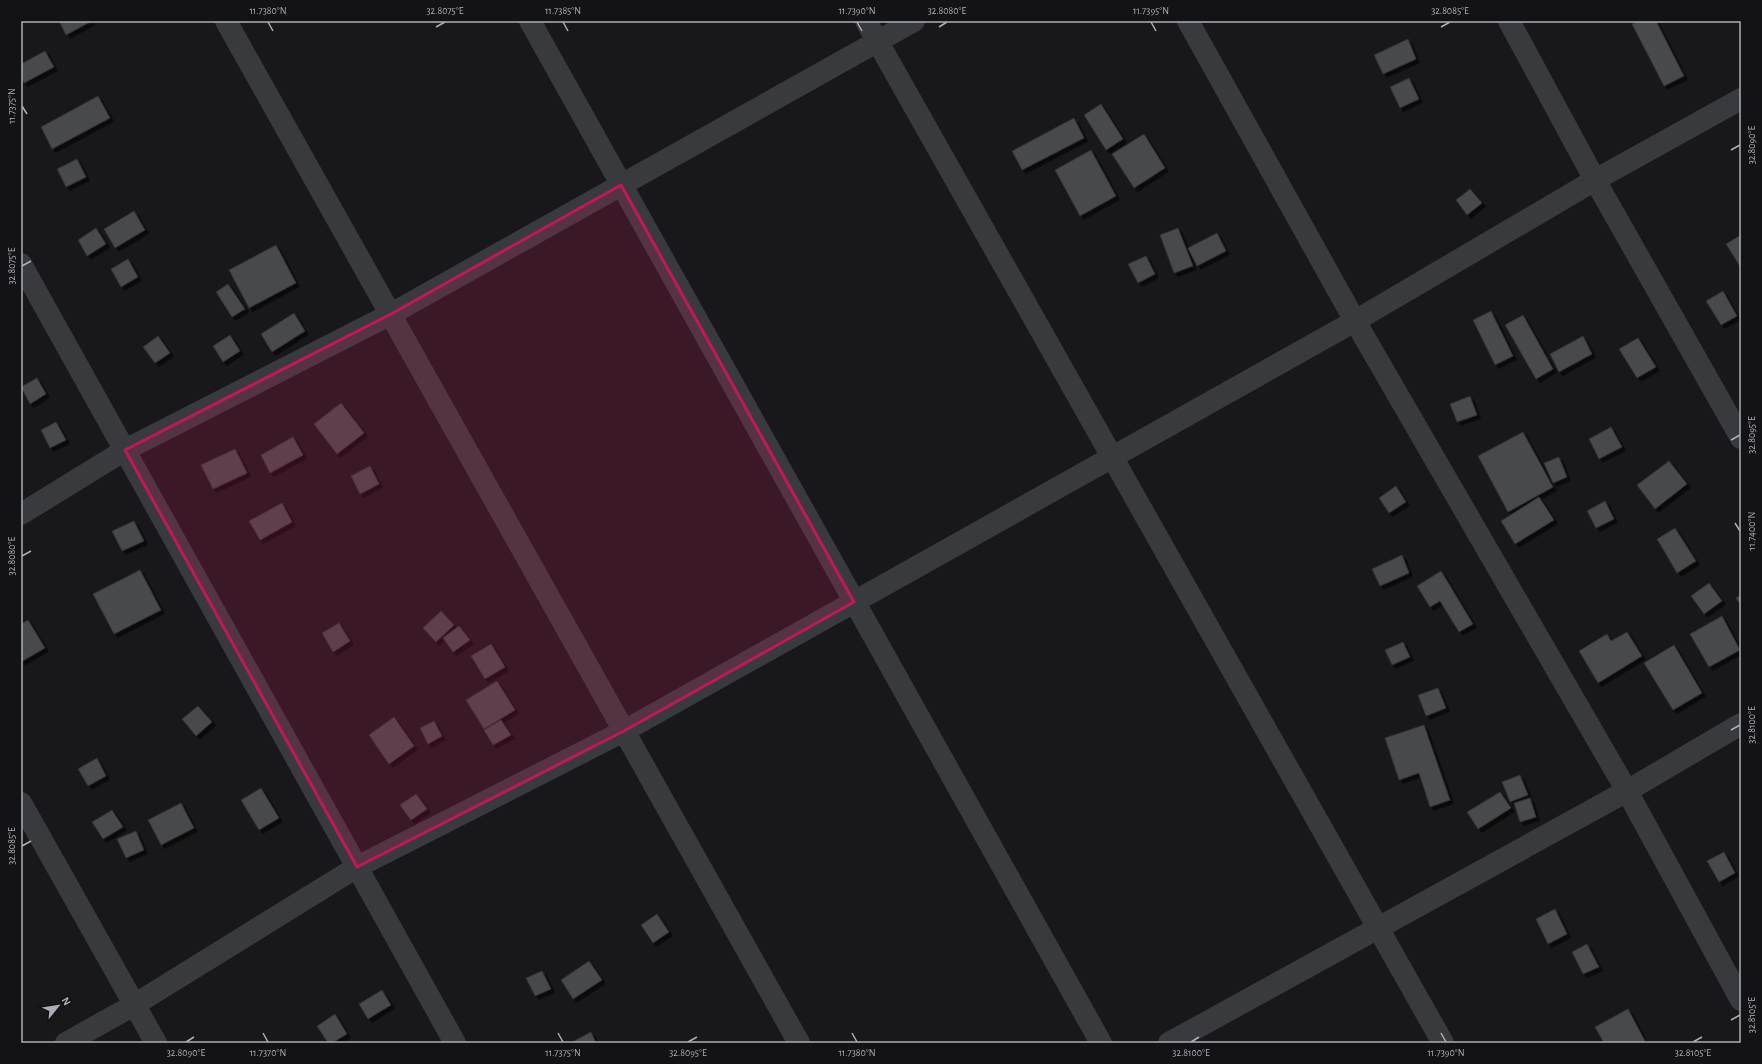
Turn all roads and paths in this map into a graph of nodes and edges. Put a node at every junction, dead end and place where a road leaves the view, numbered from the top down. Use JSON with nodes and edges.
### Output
{"nodes":[{"id":1,"x":226,"y":21,"type":"edge"},
{"id":2,"x":530,"y":21,"type":"edge"},
{"id":3,"x":866,"y":21,"type":"edge"},
{"id":4,"x":914,"y":21,"type":"edge"},
{"id":5,"x":1188,"y":21,"type":"edge"},
{"id":6,"x":1509,"y":21,"type":"edge"},
{"id":7,"x":878,"y":42,"type":"junction"},
{"id":8,"x":1741,"y":99,"type":"edge"},
{"id":9,"x":1595,"y":180,"type":"junction"},
{"id":10,"x":622,"y":185,"type":"junction"},
{"id":11,"x":21,"y":264,"type":"edge"},
{"id":12,"x":390,"y":314,"type":"junction"},
{"id":13,"x":1355,"y":321,"type":"junction"},
{"id":14,"x":1741,"y":438,"type":"edge"},
{"id":15,"x":125,"y":450,"type":"junction"},
{"id":16,"x":1112,"y":457,"type":"junction"},
{"id":17,"x":21,"y":514,"type":"edge"},
{"id":18,"x":854,"y":602,"type":"junction"},
{"id":19,"x":1741,"y":724,"type":"edge"},
{"id":20,"x":624,"y":731,"type":"junction"},
{"id":21,"x":1627,"y":791,"type":"junction"},
{"id":22,"x":21,"y":803,"type":"edge"},
{"id":23,"x":357,"y":867,"type":"junction"},
{"id":24,"x":1378,"y":928,"type":"junction"},
{"id":25,"x":1741,"y":1000,"type":"edge"},
{"id":26,"x":134,"y":1005,"type":"junction"},
{"id":27,"x":66,"y":1043,"type":"edge"},
{"id":28,"x":156,"y":1043,"type":"edge"},
{"id":29,"x":455,"y":1043,"type":"edge"},
{"id":30,"x":799,"y":1043,"type":"edge"},
{"id":31,"x":1101,"y":1043,"type":"edge"},
{"id":32,"x":1168,"y":1043,"type":"edge"},
{"id":33,"x":1443,"y":1043,"type":"edge"}],
"edges":[{"from":1,"to":12,"type":"street"},
{"from":2,"to":10,"type":"street"},
{"from":3,"to":7,"type":"street"},
{"from":4,"to":7,"type":"street"},
{"from":5,"to":13,"type":"street"},
{"from":6,"to":9,"type":"street"},
{"from":7,"to":10,"type":"street"},
{"from":7,"to":16,"type":"street"},
{"from":8,"to":9,"type":"street"},
{"from":9,"to":13,"type":"street"},
{"from":9,"to":14,"type":"street"},
{"from":10,"to":12,"type":"street"},
{"from":10,"to":18,"type":"street"},
{"from":11,"to":15,"type":"street"},
{"from":12,"to":15,"type":"street"},
{"from":12,"to":20,"type":"street"},
{"from":13,"to":16,"type":"street"},
{"from":13,"to":21,"type":"street"},
{"from":15,"to":17,"type":"street"},
{"from":15,"to":23,"type":"street"},
{"from":16,"to":18,"type":"street"},
{"from":16,"to":24,"type":"street"},
{"from":18,"to":20,"type":"street"},
{"from":18,"to":31,"type":"street"},
{"from":19,"to":21,"type":"street"},
{"from":20,"to":23,"type":"street"},
{"from":20,"to":30,"type":"street"},
{"from":21,"to":24,"type":"street"},
{"from":21,"to":25,"type":"street"},
{"from":22,"to":26,"type":"street"},
{"from":23,"to":26,"type":"street"},
{"from":23,"to":29,"type":"street"},
{"from":24,"to":32,"type":"street"},
{"from":24,"to":33,"type":"street"},
{"from":26,"to":27,"type":"street"},
{"from":26,"to":28,"type":"street"}]}
